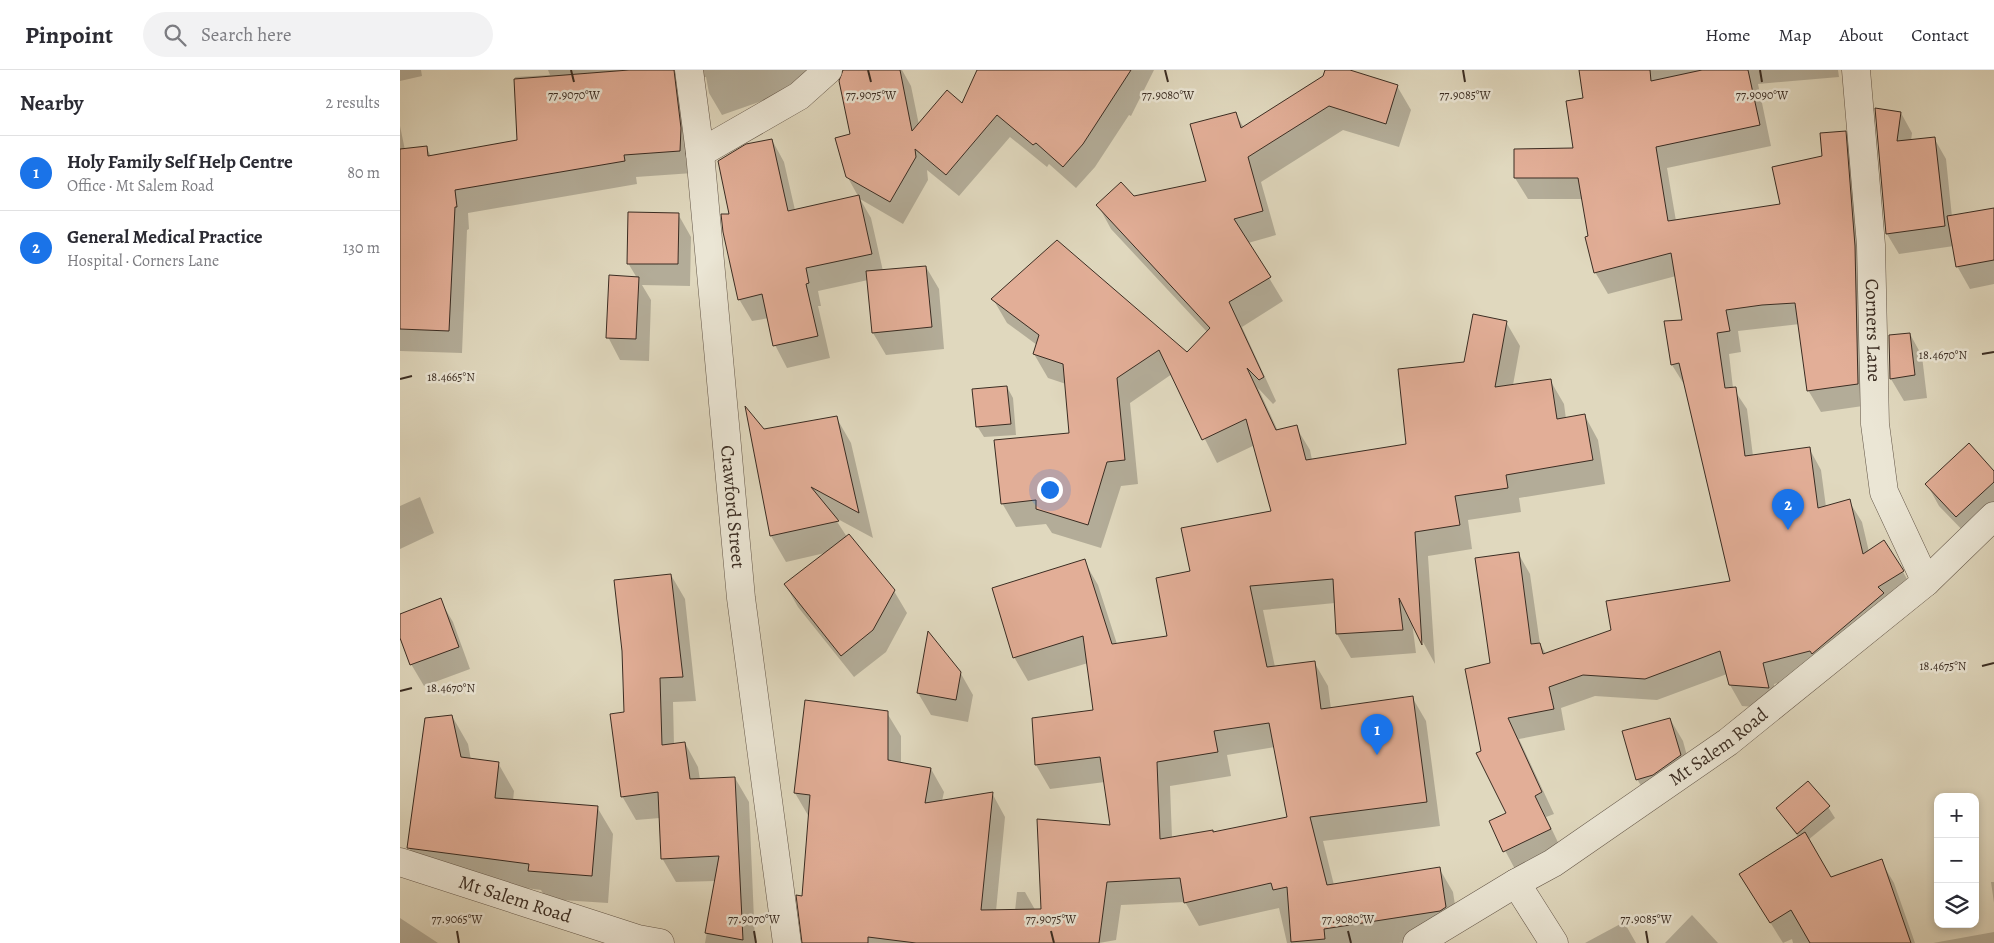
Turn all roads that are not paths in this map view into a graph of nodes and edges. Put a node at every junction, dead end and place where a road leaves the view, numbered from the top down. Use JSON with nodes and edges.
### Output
{"nodes":[{"id":1,"x":689,"y":70,"type":"edge"},
{"id":2,"x":828,"y":70,"type":"edge"},
{"id":3,"x":1856,"y":70,"type":"edge"},
{"id":4,"x":700,"y":153,"type":"junction"},
{"id":5,"x":1994,"y":516,"type":"edge"},
{"id":6,"x":1926,"y":582,"type":"junction"},
{"id":7,"x":400,"y":862,"type":"edge"},
{"id":8,"x":1516,"y":883,"type":"junction"},
{"id":9,"x":645,"y":942,"type":"edge"},
{"id":10,"x":787,"y":943,"type":"edge"},
{"id":11,"x":1417,"y":943,"type":"edge"},
{"id":12,"x":1554,"y":943,"type":"edge"}],
"edges":[{"from":1,"to":4,"type":"street","name":"Crawford Street"},
{"from":2,"to":4,"type":"street"},
{"from":3,"to":6,"type":"street","name":"Corners Lane"},
{"from":4,"to":10,"type":"street","name":"Crawford Street"},
{"from":5,"to":6,"type":"street","name":"Mt Salem Road"},
{"from":6,"to":8,"type":"street","name":"Mt Salem Road"},
{"from":7,"to":9,"type":"street","name":"Mt Salem Road"},
{"from":8,"to":11,"type":"street","name":"Mt Salem Road"},
{"from":8,"to":12,"type":"street"}]}
